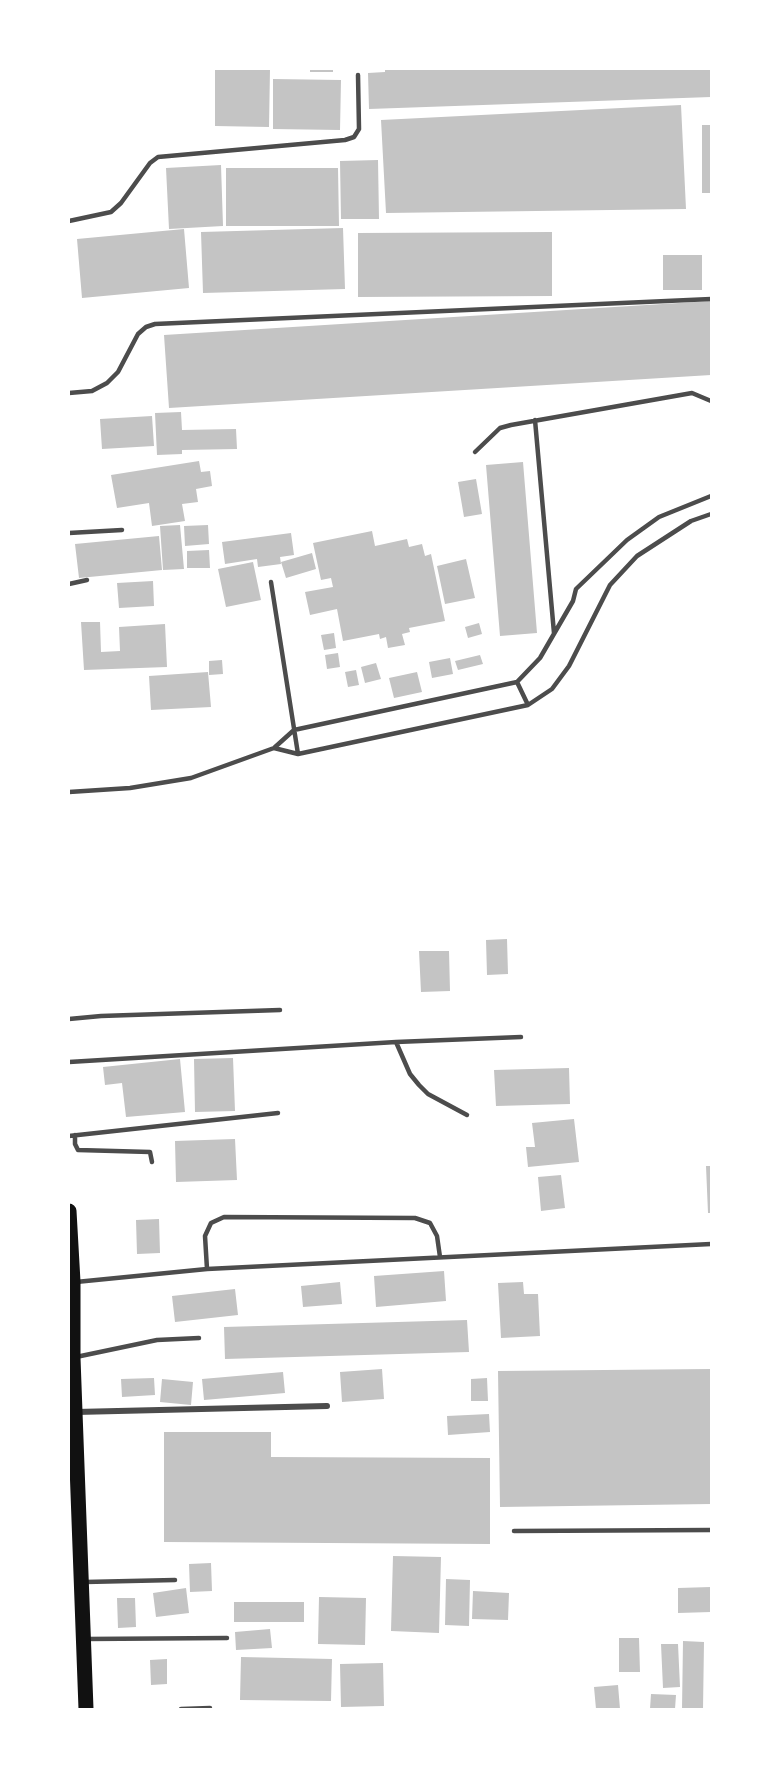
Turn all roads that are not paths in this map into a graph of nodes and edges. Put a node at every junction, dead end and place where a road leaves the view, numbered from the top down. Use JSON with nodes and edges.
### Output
{"nodes":[{"id":1,"x":357,"y":75,"type":"dead end"},
{"id":2,"x":69,"y":221,"type":"edge"},
{"id":3,"x":711,"y":299,"type":"edge"},
{"id":4,"x":69,"y":393,"type":"edge"},
{"id":5,"x":711,"y":401,"type":"edge"},
{"id":6,"x":535,"y":420,"type":"junction"},
{"id":7,"x":475,"y":452,"type":"dead end"},
{"id":8,"x":711,"y":496,"type":"edge"},
{"id":9,"x":711,"y":514,"type":"edge"},
{"id":10,"x":123,"y":530,"type":"dead end"},
{"id":11,"x":69,"y":533,"type":"edge"},
{"id":12,"x":87,"y":580,"type":"dead end"},
{"id":13,"x":271,"y":582,"type":"dead end"},
{"id":14,"x":69,"y":584,"type":"edge"},
{"id":15,"x":554,"y":633,"type":"junction"},
{"id":16,"x":517,"y":682,"type":"junction"},
{"id":17,"x":528,"y":705,"type":"junction"},
{"id":18,"x":294,"y":730,"type":"junction"},
{"id":19,"x":274,"y":748,"type":"junction"},
{"id":20,"x":298,"y":754,"type":"junction"},
{"id":21,"x":69,"y":792,"type":"edge"},
{"id":22,"x":280,"y":1010,"type":"dead end"},
{"id":23,"x":69,"y":1019,"type":"edge"},
{"id":24,"x":520,"y":1037,"type":"dead end"},
{"id":25,"x":396,"y":1042,"type":"junction"},
{"id":26,"x":69,"y":1062,"type":"edge"},
{"id":27,"x":278,"y":1113,"type":"dead end"},
{"id":28,"x":466,"y":1115,"type":"dead end"},
{"id":29,"x":72,"y":1135,"type":"edge"},
{"id":30,"x":152,"y":1162,"type":"dead end"},
{"id":31,"x":69,"y":1212,"type":"edge"},
{"id":32,"x":711,"y":1244,"type":"edge"},
{"id":33,"x":440,"y":1257,"type":"junction"},
{"id":34,"x":207,"y":1269,"type":"junction"},
{"id":35,"x":73,"y":1282,"type":"junction"},
{"id":36,"x":199,"y":1338,"type":"dead end"},
{"id":37,"x":73,"y":1358,"type":"junction"},
{"id":38,"x":327,"y":1406,"type":"dead end"},
{"id":39,"x":76,"y":1412,"type":"junction"},
{"id":40,"x":711,"y":1530,"type":"edge"},
{"id":41,"x":514,"y":1531,"type":"dead end"},
{"id":42,"x":175,"y":1580,"type":"dead end"},
{"id":43,"x":82,"y":1582,"type":"junction"},
{"id":44,"x":227,"y":1638,"type":"dead end"},
{"id":45,"x":83,"y":1639,"type":"junction"},
{"id":46,"x":210,"y":1708,"type":"edge"},
{"id":47,"x":86,"y":1709,"type":"edge"},
{"id":48,"x":181,"y":1709,"type":"edge"}],
"edges":[{"from":1,"to":2,"type":"lane"},
{"from":3,"to":4,"type":"lane"},
{"from":5,"to":6,"type":"lane"},
{"from":6,"to":7,"type":"lane"},
{"from":6,"to":15,"type":"lane"},
{"from":8,"to":15,"type":"lane"},
{"from":9,"to":17,"type":"lane"},
{"from":10,"to":11,"type":"lane"},
{"from":12,"to":14,"type":"lane"},
{"from":13,"to":18,"type":"lane"},
{"from":15,"to":16,"type":"lane"},
{"from":16,"to":17,"type":"lane"},
{"from":16,"to":18,"type":"lane"},
{"from":17,"to":20,"type":"lane"},
{"from":18,"to":19,"type":"lane"},
{"from":18,"to":20,"type":"lane"},
{"from":19,"to":20,"type":"lane"},
{"from":19,"to":21,"type":"lane"},
{"from":22,"to":23,"type":"lane"},
{"from":24,"to":25,"type":"lane"},
{"from":25,"to":26,"type":"lane"},
{"from":25,"to":28,"type":"lane"},
{"from":27,"to":29,"type":"lane"},
{"from":29,"to":30,"type":"lane"},
{"from":31,"to":35,"type":"highway"},
{"from":32,"to":33,"type":"lane"},
{"from":33,"to":34,"type":"lane"},
{"from":33,"to":34,"type":"lane"},
{"from":34,"to":35,"type":"lane"},
{"from":35,"to":37,"type":"highway"},
{"from":36,"to":37,"type":"lane"},
{"from":37,"to":39,"type":"highway"},
{"from":38,"to":39,"type":"street"},
{"from":39,"to":43,"type":"highway"},
{"from":40,"to":41,"type":"lane"},
{"from":42,"to":43,"type":"lane"},
{"from":43,"to":45,"type":"highway"},
{"from":44,"to":45,"type":"lane"},
{"from":45,"to":47,"type":"highway"},
{"from":46,"to":48,"type":"lane"}]}
